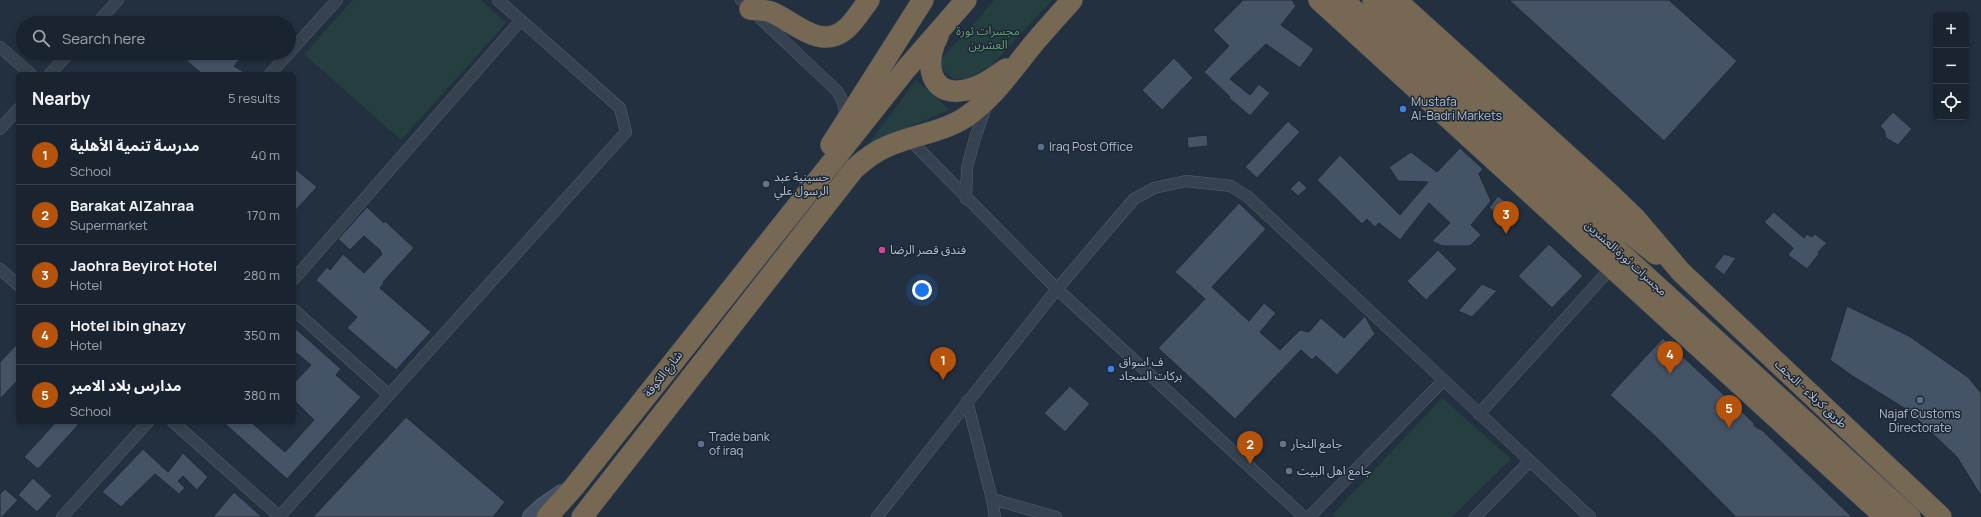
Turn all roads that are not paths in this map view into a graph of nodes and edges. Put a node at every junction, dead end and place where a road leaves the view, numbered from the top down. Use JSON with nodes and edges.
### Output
{"nodes":[{"id":1,"x":118,"y":0,"type":"edge"},
{"id":2,"x":337,"y":0,"type":"edge"},
{"id":3,"x":498,"y":0,"type":"edge"},
{"id":4,"x":869,"y":0,"type":"edge"},
{"id":5,"x":923,"y":0,"type":"edge"},
{"id":6,"x":966,"y":0,"type":"edge"},
{"id":7,"x":1072,"y":0,"type":"edge"},
{"id":8,"x":1319,"y":0,"type":"edge"},
{"id":9,"x":1343,"y":0,"type":"edge"},
{"id":10,"x":1373,"y":0,"type":"edge"},
{"id":11,"x":1396,"y":0,"type":"edge"},
{"id":12,"x":746,"y":4,"type":"edge"},
{"id":13,"x":103,"y":16,"type":"edge"},
{"id":14,"x":952,"y":16,"type":"junction"},
{"id":15,"x":521,"y":20,"type":"junction"},
{"id":16,"x":296,"y":45,"type":"edge"},
{"id":17,"x":0,"y":47,"type":"edge"},
{"id":18,"x":1031,"y":47,"type":"junction"},
{"id":19,"x":63,"y":60,"type":"edge"},
{"id":20,"x":283,"y":60,"type":"edge"},
{"id":21,"x":29,"y":72,"type":"edge"},
{"id":22,"x":52,"y":72,"type":"edge"},
{"id":23,"x":272,"y":72,"type":"edge"},
{"id":24,"x":988,"y":99,"type":"junction"},
{"id":25,"x":16,"y":111,"type":"edge"},
{"id":26,"x":0,"y":129,"type":"edge"},
{"id":27,"x":840,"y":131,"type":"junction"},
{"id":28,"x":909,"y":139,"type":"junction"},
{"id":29,"x":966,"y":199,"type":"junction"},
{"id":30,"x":781,"y":225,"type":"junction"},
{"id":31,"x":1611,"y":268,"type":"junction"},
{"id":32,"x":0,"y":269,"type":"edge"},
{"id":33,"x":1680,"y":272,"type":"junction"},
{"id":34,"x":296,"y":277,"type":"edge"},
{"id":35,"x":16,"y":283,"type":"edge"},
{"id":36,"x":1057,"y":289,"type":"junction"},
{"id":37,"x":296,"y":312,"type":"edge"},
{"id":38,"x":1443,"y":380,"type":"junction"},
{"id":39,"x":389,"y":395,"type":"junction"},
{"id":40,"x":968,"y":401,"type":"junction"},
{"id":41,"x":1479,"y":414,"type":"junction"},
{"id":42,"x":146,"y":424,"type":"edge"},
{"id":43,"x":175,"y":424,"type":"edge"},
{"id":44,"x":1530,"y":461,"type":"junction"},
{"id":45,"x":574,"y":487,"type":"junction"},
{"id":46,"x":992,"y":499,"type":"junction"},
{"id":47,"x":589,"y":512,"type":"edge"},
{"id":48,"x":62,"y":517,"type":"edge"},
{"id":49,"x":280,"y":517,"type":"edge"},
{"id":50,"x":531,"y":517,"type":"edge"},
{"id":51,"x":547,"y":517,"type":"edge"},
{"id":52,"x":877,"y":517,"type":"edge"},
{"id":53,"x":995,"y":517,"type":"edge"},
{"id":54,"x":1056,"y":517,"type":"edge"},
{"id":55,"x":1304,"y":517,"type":"edge"},
{"id":56,"x":1309,"y":517,"type":"edge"},
{"id":57,"x":1475,"y":517,"type":"edge"},
{"id":58,"x":1590,"y":517,"type":"edge"},
{"id":59,"x":1886,"y":517,"type":"edge"},
{"id":60,"x":1910,"y":517,"type":"edge"},
{"id":61,"x":1941,"y":517,"type":"edge"}],
"edges":[{"from":1,"to":13,"type":"street"},
{"from":2,"to":16,"type":"street"},
{"from":3,"to":15,"type":"street"},
{"from":4,"to":12,"type":"highway"},
{"from":5,"to":27,"type":"highway"},
{"from":6,"to":14,"type":"highway"},
{"from":7,"to":18,"type":"highway"},
{"from":8,"to":31,"type":"highway"},
{"from":9,"to":60,"type":"highway","name":"مجسرات ثورة العشرين"},
{"from":10,"to":33,"type":"highway","name":"مجسرات ثورة العشرين"},
{"from":11,"to":33,"type":"highway"},
{"from":12,"to":27,"type":"street"},
{"from":14,"to":18,"type":"highway"},
{"from":14,"to":30,"type":"highway"},
{"from":15,"to":34,"type":"street"},
{"from":15,"to":39,"type":"street"},
{"from":17,"to":21,"type":"street"},
{"from":18,"to":24,"type":"highway"},
{"from":19,"to":22,"type":"street"},
{"from":20,"to":23,"type":"street"},
{"from":24,"to":28,"type":"highway"},
{"from":24,"to":29,"type":"street"},
{"from":25,"to":26,"type":"street"},
{"from":27,"to":30,"type":"highway"},
{"from":28,"to":29,"type":"street"},
{"from":28,"to":47,"type":"highway"},
{"from":29,"to":36,"type":"street"},
{"from":30,"to":45,"type":"highway","name":"شارع الكوفة"},
{"from":31,"to":41,"type":"street"},
{"from":31,"to":59,"type":"highway"},
{"from":32,"to":35,"type":"street"},
{"from":33,"to":61,"type":"highway","name":"طريق کربلاء - النجف"},
{"from":36,"to":38,"type":"street"},
{"from":36,"to":40,"type":"street"},
{"from":36,"to":55,"type":"street"},
{"from":37,"to":39,"type":"street"},
{"from":38,"to":41,"type":"street"},
{"from":38,"to":56,"type":"street"},
{"from":39,"to":49,"type":"street"},
{"from":40,"to":46,"type":"street"},
{"from":40,"to":52,"type":"street"},
{"from":41,"to":44,"type":"street"},
{"from":42,"to":48,"type":"street"},
{"from":43,"to":49,"type":"street"},
{"from":44,"to":57,"type":"street"},
{"from":44,"to":58,"type":"street"},
{"from":45,"to":50,"type":"main road"},
{"from":45,"to":51,"type":"highway","name":"شارع الكوفة"},
{"from":46,"to":53,"type":"street"},
{"from":46,"to":54,"type":"street"}]}
